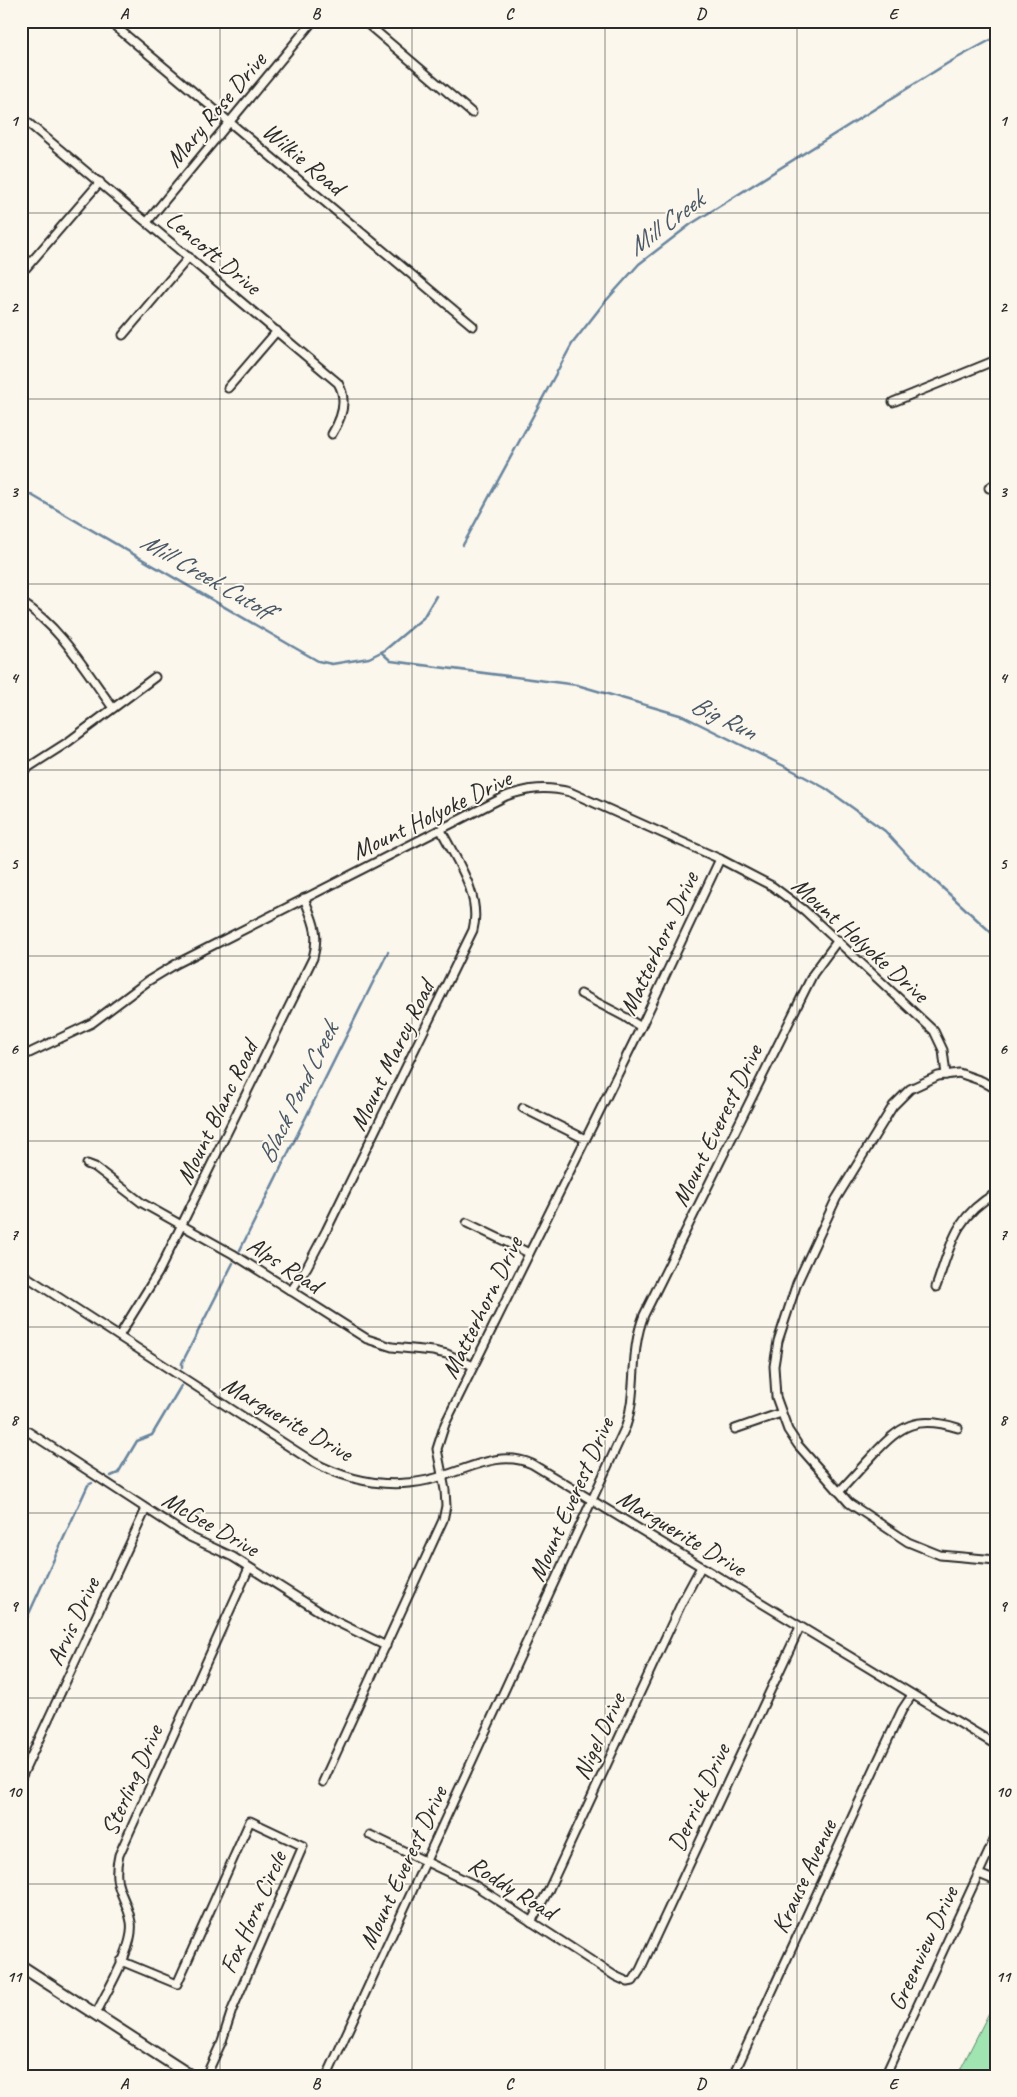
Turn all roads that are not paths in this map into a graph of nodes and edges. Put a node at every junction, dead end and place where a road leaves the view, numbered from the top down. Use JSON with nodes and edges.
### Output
{"nodes":[{"id":1,"x":109,"y":21,"type":"edge"},
{"id":2,"x":313,"y":21,"type":"edge"},
{"id":3,"x":364,"y":21,"type":"edge"},
{"id":4,"x":472,"y":113,"type":"dead end"},
{"id":5,"x":21,"y":117,"type":"edge"},
{"id":6,"x":230,"y":124,"type":"junction"},
{"id":7,"x":100,"y":182,"type":"junction"},
{"id":8,"x":148,"y":222,"type":"junction"},
{"id":9,"x":189,"y":257,"type":"junction"},
{"id":10,"x":26,"y":268,"type":"dead end"},
{"id":11,"x":473,"y":326,"type":"dead end"},
{"id":12,"x":277,"y":331,"type":"junction"},
{"id":13,"x":123,"y":335,"type":"dead end"},
{"id":14,"x":996,"y":360,"type":"edge"},
{"id":15,"x":228,"y":388,"type":"dead end"},
{"id":16,"x":893,"y":402,"type":"dead end"},
{"id":17,"x":332,"y":434,"type":"dead end"},
{"id":18,"x":996,"y":483,"type":"edge"},
{"id":19,"x":989,"y":488,"type":"dead end"},
{"id":20,"x":21,"y":602,"type":"edge"},
{"id":21,"x":155,"y":677,"type":"dead end"},
{"id":22,"x":114,"y":708,"type":"junction"},
{"id":23,"x":21,"y":772,"type":"edge"},
{"id":24,"x":441,"y":830,"type":"junction"},
{"id":25,"x":720,"y":859,"type":"junction"},
{"id":26,"x":304,"y":898,"type":"junction"},
{"id":27,"x":838,"y":940,"type":"junction"},
{"id":28,"x":581,"y":994,"type":"dead end"},
{"id":29,"x":641,"y":1027,"type":"junction"},
{"id":30,"x":21,"y":1057,"type":"edge"},
{"id":31,"x":946,"y":1075,"type":"junction"},
{"id":32,"x":996,"y":1089,"type":"edge"},
{"id":33,"x":523,"y":1108,"type":"dead end"},
{"id":34,"x":585,"y":1139,"type":"junction"},
{"id":35,"x":88,"y":1164,"type":"dead end"},
{"id":36,"x":996,"y":1193,"type":"edge"},
{"id":37,"x":467,"y":1223,"type":"dead end"},
{"id":38,"x":182,"y":1225,"type":"junction"},
{"id":39,"x":529,"y":1253,"type":"junction"},
{"id":40,"x":21,"y":1273,"type":"edge"},
{"id":41,"x":936,"y":1287,"type":"dead end"},
{"id":42,"x":291,"y":1291,"type":"junction"},
{"id":43,"x":119,"y":1336,"type":"junction"},
{"id":44,"x":473,"y":1366,"type":"junction"},
{"id":45,"x":781,"y":1412,"type":"junction"},
{"id":46,"x":21,"y":1427,"type":"edge"},
{"id":47,"x":958,"y":1428,"type":"dead end"},
{"id":48,"x":735,"y":1429,"type":"dead end"},
{"id":49,"x":442,"y":1476,"type":"junction"},
{"id":50,"x":839,"y":1492,"type":"junction"},
{"id":51,"x":592,"y":1501,"type":"junction"},
{"id":52,"x":146,"y":1509,"type":"junction"},
{"id":53,"x":996,"y":1560,"type":"edge"},
{"id":54,"x":701,"y":1567,"type":"junction"},
{"id":55,"x":249,"y":1568,"type":"junction"},
{"id":56,"x":800,"y":1626,"type":"junction"},
{"id":57,"x":386,"y":1646,"type":"junction"},
{"id":58,"x":912,"y":1695,"type":"junction"},
{"id":59,"x":996,"y":1745,"type":"edge"},
{"id":60,"x":21,"y":1778,"type":"edge"},
{"id":61,"x":323,"y":1782,"type":"dead end"},
{"id":62,"x":370,"y":1835,"type":"dead end"},
{"id":63,"x":996,"y":1836,"type":"edge"},
{"id":64,"x":427,"y":1861,"type":"junction"},
{"id":65,"x":978,"y":1874,"type":"junction"},
{"id":66,"x":996,"y":1882,"type":"edge"},
{"id":67,"x":531,"y":1922,"type":"junction"},
{"id":68,"x":122,"y":1961,"type":"junction"},
{"id":69,"x":21,"y":1966,"type":"edge"},
{"id":70,"x":630,"y":1982,"type":"joint"},
{"id":71,"x":96,"y":2014,"type":"junction"},
{"id":72,"x":190,"y":2076,"type":"edge"},
{"id":73,"x":206,"y":2076,"type":"edge"},
{"id":74,"x":327,"y":2076,"type":"edge"},
{"id":75,"x":733,"y":2076,"type":"edge"},
{"id":76,"x":885,"y":2076,"type":"edge"}],
"edges":[{"from":1,"to":6,"type":"street","name":"Wilkie Road"},
{"from":2,"to":6,"type":"street","name":"Mary Rose Drive"},
{"from":3,"to":4,"type":"street"},
{"from":5,"to":7,"type":"street","name":"Lencott Drive"},
{"from":6,"to":8,"type":"street","name":"Mary Rose Drive"},
{"from":6,"to":11,"type":"street","name":"Wilkie Road"},
{"from":7,"to":8,"type":"street","name":"Lencott Drive"},
{"from":7,"to":10,"type":"street"},
{"from":8,"to":9,"type":"street","name":"Lencott Drive"},
{"from":9,"to":12,"type":"street","name":"Lencott Drive"},
{"from":9,"to":13,"type":"street"},
{"from":12,"to":15,"type":"street"},
{"from":12,"to":17,"type":"street","name":"Lencott Drive"},
{"from":14,"to":16,"type":"street"},
{"from":18,"to":19,"type":"street"},
{"from":20,"to":22,"type":"street"},
{"from":21,"to":22,"type":"street"},
{"from":22,"to":23,"type":"street"},
{"from":24,"to":25,"type":"street","name":"Mount Holyoke Drive"},
{"from":24,"to":26,"type":"street","name":"Mount Holyoke Drive"},
{"from":24,"to":42,"type":"street","name":"Mount Marcy Road"},
{"from":25,"to":27,"type":"street","name":"Mount Holyoke Drive"},
{"from":25,"to":29,"type":"street","name":"Matterhorn Drive"},
{"from":26,"to":30,"type":"street","name":"Mount Holyoke Drive"},
{"from":26,"to":38,"type":"street","name":"Mount Blanc Road"},
{"from":27,"to":31,"type":"street","name":"Mount Holyoke Drive"},
{"from":27,"to":51,"type":"street","name":"Mount Everest Drive"},
{"from":28,"to":29,"type":"street"},
{"from":29,"to":34,"type":"street","name":"Matterhorn Drive"},
{"from":31,"to":32,"type":"street"},
{"from":31,"to":45,"type":"street"},
{"from":33,"to":34,"type":"street"},
{"from":34,"to":39,"type":"street","name":"Matterhorn Drive"},
{"from":35,"to":38,"type":"street","name":"Alps Road"},
{"from":36,"to":41,"type":"street"},
{"from":37,"to":39,"type":"street"},
{"from":38,"to":42,"type":"street","name":"Alps Road"},
{"from":38,"to":43,"type":"street","name":"Mount Blanc Road"},
{"from":39,"to":44,"type":"street","name":"Matterhorn Drive"},
{"from":40,"to":43,"type":"street","name":"Marguerite Drive"},
{"from":42,"to":44,"type":"street","name":"Alps Road"},
{"from":43,"to":49,"type":"street","name":"Marguerite Drive"},
{"from":44,"to":49,"type":"street","name":"Matterhorn Drive"},
{"from":45,"to":48,"type":"street"},
{"from":45,"to":50,"type":"street"},
{"from":46,"to":52,"type":"street","name":"McGee Drive"},
{"from":47,"to":50,"type":"street"},
{"from":49,"to":51,"type":"street","name":"Marguerite Drive"},
{"from":49,"to":57,"type":"street","name":"Matterhorn Drive"},
{"from":50,"to":53,"type":"street"},
{"from":51,"to":54,"type":"street","name":"Marguerite Drive"},
{"from":51,"to":64,"type":"street","name":"Mount Everest Drive"},
{"from":52,"to":55,"type":"street","name":"McGee Drive"},
{"from":52,"to":60,"type":"street","name":"Arvis Drive"},
{"from":54,"to":56,"type":"street","name":"Marguerite Drive"},
{"from":54,"to":67,"type":"street","name":"Nigel Drive"},
{"from":55,"to":57,"type":"street","name":"McGee Drive"},
{"from":55,"to":68,"type":"street","name":"Sterling Drive"},
{"from":56,"to":58,"type":"street","name":"Marguerite Drive"},
{"from":56,"to":70,"type":"street","name":"Derrick Drive"},
{"from":57,"to":61,"type":"street","name":"Matterhorn Drive"},
{"from":58,"to":59,"type":"street","name":"Marguerite Drive"},
{"from":58,"to":75,"type":"street","name":"Krause Avenue"},
{"from":62,"to":64,"type":"street","name":"Roddy Road"},
{"from":63,"to":65,"type":"street","name":"Greenview Drive"},
{"from":64,"to":67,"type":"street","name":"Roddy Road"},
{"from":64,"to":74,"type":"street","name":"Mount Everest Drive"},
{"from":65,"to":66,"type":"street"},
{"from":65,"to":76,"type":"street","name":"Greenview Drive"},
{"from":67,"to":70,"type":"street","name":"Roddy Road"},
{"from":68,"to":71,"type":"street","name":"Sterling Drive"},
{"from":68,"to":73,"type":"street","name":"Fox Horn Circle"},
{"from":69,"to":71,"type":"street"},
{"from":71,"to":72,"type":"street"}]}
